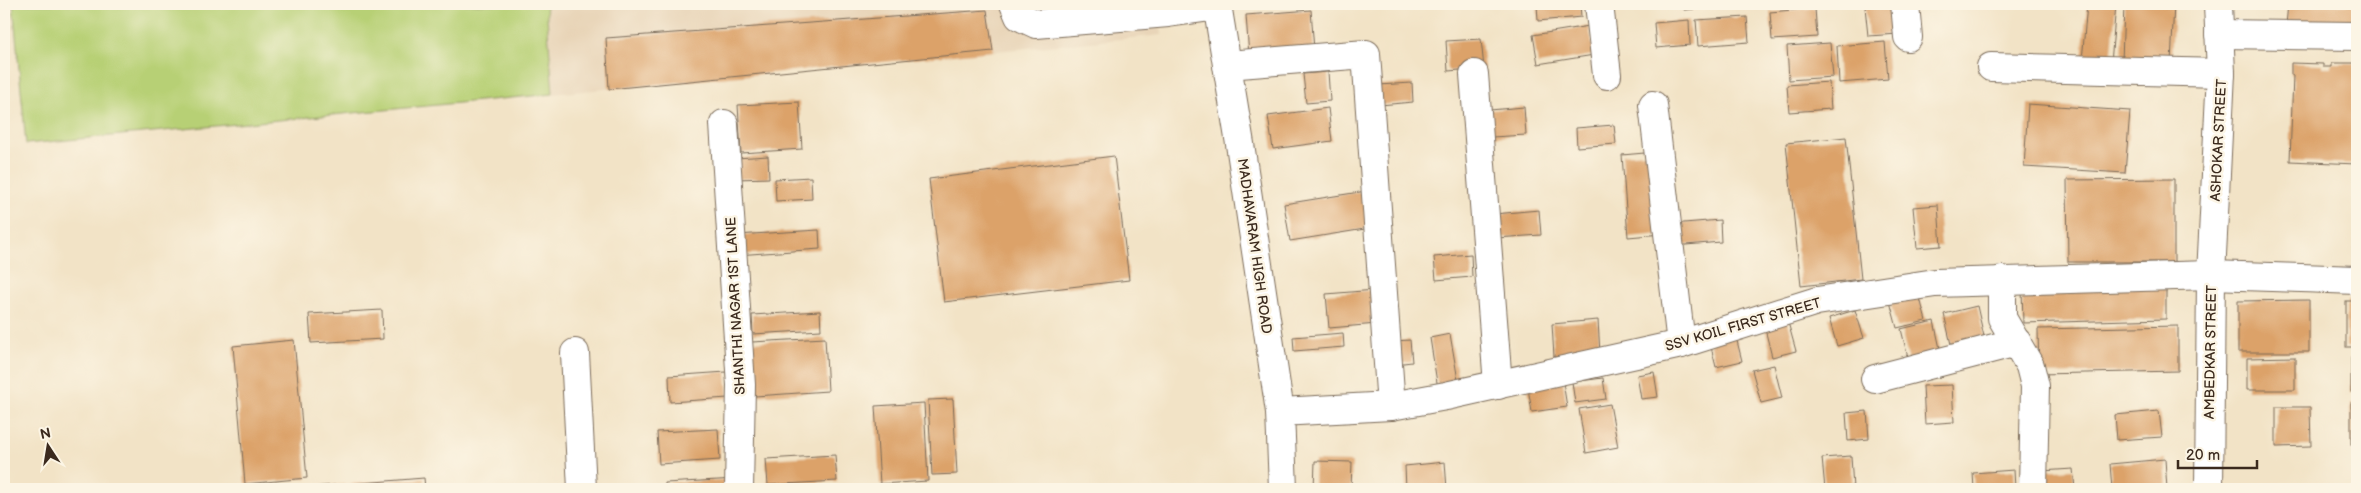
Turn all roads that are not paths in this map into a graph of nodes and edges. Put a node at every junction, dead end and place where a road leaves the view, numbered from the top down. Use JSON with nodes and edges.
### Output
{"nodes":[{"id":1,"x":1014,"y":4,"type":"edge"},
{"id":2,"x":1599,"y":4,"type":"edge"},
{"id":3,"x":1905,"y":4,"type":"edge"},
{"id":4,"x":2218,"y":4,"type":"edge"},
{"id":5,"x":1217,"y":5,"type":"edge"},
{"id":6,"x":2219,"y":34,"type":"junction"},
{"id":7,"x":2357,"y":36,"type":"edge"},
{"id":8,"x":1908,"y":37,"type":"dead end"},
{"id":9,"x":1227,"y":65,"type":"junction"},
{"id":10,"x":1991,"y":67,"type":"dead end"},
{"id":11,"x":2221,"y":73,"type":"junction"},
{"id":12,"x":1474,"y":74,"type":"dead end"},
{"id":13,"x":1607,"y":75,"type":"dead end"},
{"id":14,"x":1653,"y":105,"type":"dead end"},
{"id":15,"x":724,"y":124,"type":"dead end"},
{"id":16,"x":2211,"y":275,"type":"junction"},
{"id":17,"x":2002,"y":280,"type":"junction"},
{"id":18,"x":2357,"y":280,"type":"edge"},
{"id":19,"x":2017,"y":342,"type":"junction"},
{"id":20,"x":1681,"y":344,"type":"junction"},
{"id":21,"x":575,"y":353,"type":"dead end"},
{"id":22,"x":1875,"y":379,"type":"dead end"},
{"id":23,"x":1498,"y":385,"type":"junction"},
{"id":24,"x":1391,"y":406,"type":"junction"},
{"id":25,"x":1280,"y":412,"type":"junction"},
{"id":26,"x":582,"y":489,"type":"edge"},
{"id":27,"x":739,"y":489,"type":"edge"},
{"id":28,"x":1284,"y":489,"type":"edge"},
{"id":29,"x":2033,"y":489,"type":"edge"},
{"id":30,"x":2209,"y":489,"type":"edge"}],
"edges":[{"from":1,"to":5,"type":"street"},
{"from":2,"to":13,"type":"street"},
{"from":3,"to":8,"type":"street"},
{"from":4,"to":6,"type":"street","name":"ASHOKAR STREET"},
{"from":5,"to":9,"type":"street","name":"MADHAVARAM HIGH ROAD"},
{"from":6,"to":7,"type":"street"},
{"from":6,"to":11,"type":"street","name":"ASHOKAR STREET"},
{"from":9,"to":24,"type":"street"},
{"from":9,"to":25,"type":"street","name":"MADHAVARAM HIGH ROAD"},
{"from":10,"to":11,"type":"street"},
{"from":11,"to":16,"type":"street","name":"ASHOKAR STREET"},
{"from":12,"to":23,"type":"street"},
{"from":14,"to":20,"type":"street"},
{"from":15,"to":27,"type":"street","name":"SHANTHI NAGAR 1ST LANE"},
{"from":16,"to":17,"type":"street","name":"SSV KOIL FIRST STREET"},
{"from":16,"to":18,"type":"street","name":"SSV KOIL FIRST STREET"},
{"from":16,"to":30,"type":"street","name":"AMBEDKAR STREET"},
{"from":17,"to":19,"type":"street"},
{"from":17,"to":20,"type":"street","name":"SSV KOIL FIRST STREET"},
{"from":19,"to":22,"type":"street"},
{"from":19,"to":29,"type":"street"},
{"from":20,"to":23,"type":"street","name":"SSV KOIL FIRST STREET"},
{"from":21,"to":26,"type":"street"},
{"from":23,"to":24,"type":"street","name":"SSV KOIL FIRST STREET"},
{"from":24,"to":25,"type":"street","name":"SSV KOIL FIRST STREET"},
{"from":25,"to":28,"type":"street","name":"MADHAVARAM HIGH ROAD"}]}
